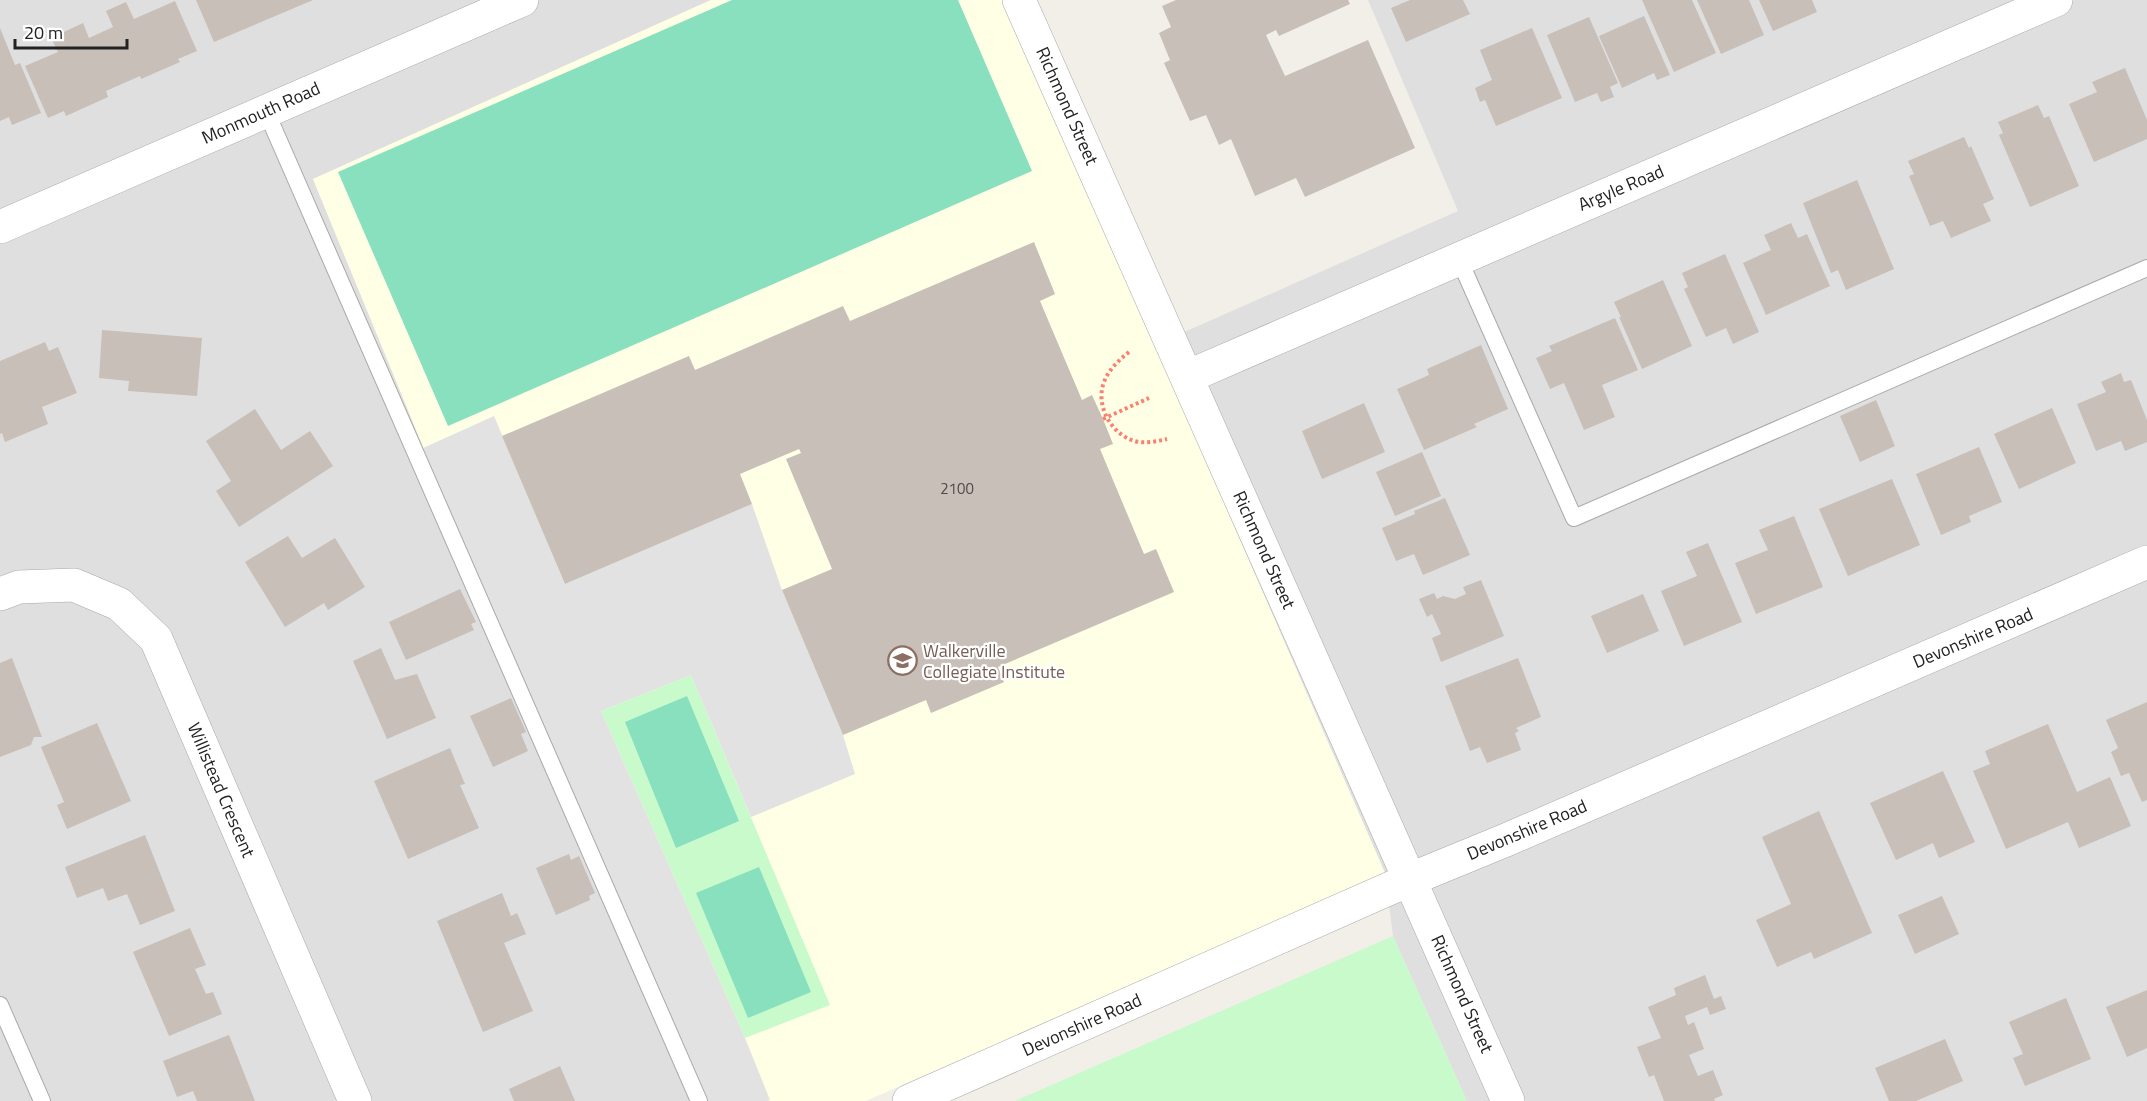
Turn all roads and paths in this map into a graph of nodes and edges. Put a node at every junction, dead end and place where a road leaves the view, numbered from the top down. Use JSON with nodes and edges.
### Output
{"nodes":[{"id":1,"x":522,"y":0,"type":"edge"},
{"id":2,"x":1019,"y":0,"type":"edge"},
{"id":3,"x":2056,"y":0,"type":"edge"},
{"id":4,"x":266,"y":111,"type":"junction"},
{"id":5,"x":0,"y":227,"type":"edge"},
{"id":6,"x":1459,"y":259,"type":"junction"},
{"id":7,"x":2147,"y":268,"type":"edge"},
{"id":8,"x":1129,"y":352,"type":"dead end"},
{"id":9,"x":1187,"y":376,"type":"junction"},
{"id":10,"x":1149,"y":398,"type":"dead end"},
{"id":11,"x":1105,"y":419,"type":"junction"},
{"id":12,"x":1167,"y":439,"type":"dead end"},
{"id":13,"x":2147,"y":562,"type":"edge"},
{"id":14,"x":0,"y":594,"type":"edge"},
{"id":15,"x":1411,"y":879,"type":"junction"},
{"id":16,"x":0,"y":1005,"type":"edge"},
{"id":17,"x":42,"y":1101,"type":"edge"},
{"id":18,"x":355,"y":1101,"type":"edge"},
{"id":19,"x":699,"y":1101,"type":"edge"},
{"id":20,"x":909,"y":1101,"type":"edge"},
{"id":21,"x":1508,"y":1101,"type":"edge"}],
"edges":[{"from":1,"to":4,"type":"street","name":"Monmouth Road"},
{"from":2,"to":9,"type":"street","name":"Richmond Street"},
{"from":3,"to":6,"type":"street","name":"Argyle Road"},
{"from":4,"to":5,"type":"street","name":"Monmouth Road"},
{"from":4,"to":19,"type":"lane"},
{"from":6,"to":7,"type":"lane"},
{"from":6,"to":9,"type":"street","name":"Argyle Road"},
{"from":8,"to":11,"type":"path"},
{"from":9,"to":15,"type":"street","name":"Richmond Street"},
{"from":10,"to":11,"type":"path"},
{"from":11,"to":12,"type":"path"},
{"from":13,"to":15,"type":"street","name":"Devonshire Road"},
{"from":14,"to":18,"type":"street","name":"Willistead Crescent"},
{"from":15,"to":20,"type":"street","name":"Devonshire Road"},
{"from":15,"to":21,"type":"street","name":"Richmond Street"},
{"from":16,"to":17,"type":"lane"}]}
